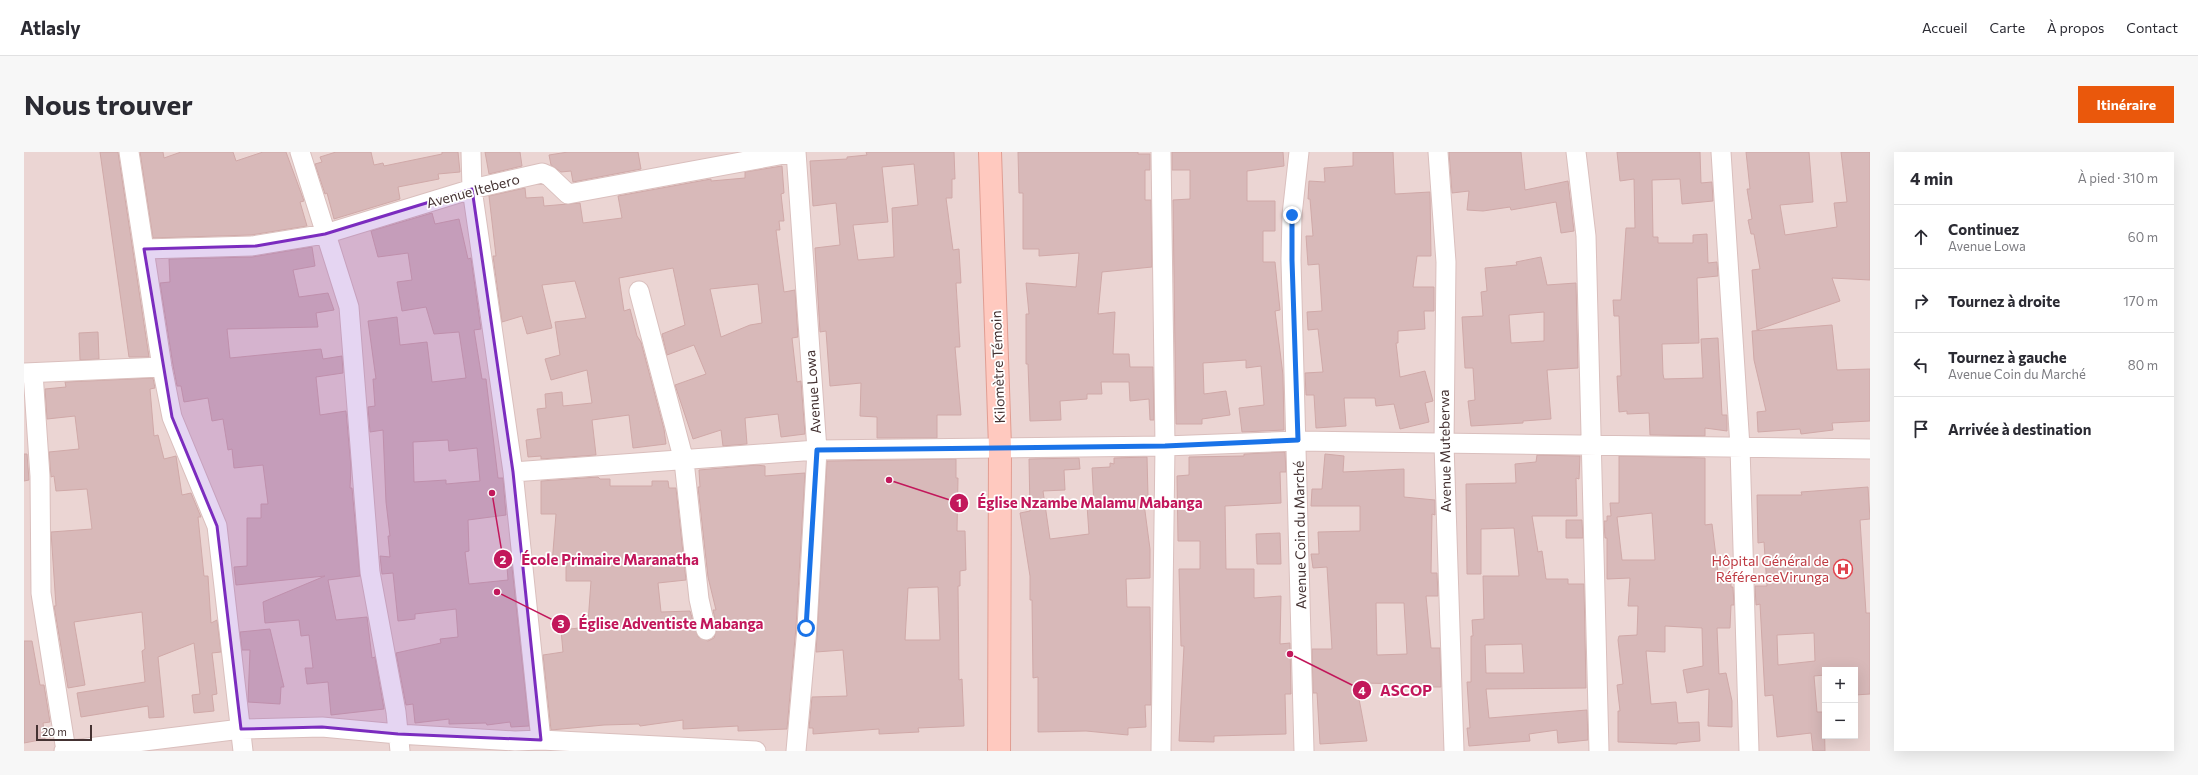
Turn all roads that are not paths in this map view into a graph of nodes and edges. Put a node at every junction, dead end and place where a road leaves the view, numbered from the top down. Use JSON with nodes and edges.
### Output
{"nodes":[{"id":1,"x":129,"y":152,"type":"edge"},
{"id":2,"x":300,"y":152,"type":"edge"},
{"id":3,"x":471,"y":152,"type":"edge"},
{"id":4,"x":795,"y":152,"type":"edge"},
{"id":5,"x":990,"y":152,"type":"edge"},
{"id":6,"x":1162,"y":152,"type":"edge"},
{"id":7,"x":1299,"y":152,"type":"edge"},
{"id":8,"x":1438,"y":152,"type":"edge"},
{"id":9,"x":1576,"y":152,"type":"edge"},
{"id":10,"x":1721,"y":152,"type":"edge"},
{"id":11,"x":472,"y":189,"type":"junction"},
{"id":12,"x":325,"y":234,"type":"junction"},
{"id":13,"x":144,"y":249,"type":"junction"},
{"id":14,"x":638,"y":291,"type":"dead end"},
{"id":15,"x":162,"y":368,"type":"junction"},
{"id":16,"x":28,"y":373,"type":"edge"},
{"id":17,"x":1298,"y":440,"type":"junction"},
{"id":18,"x":1592,"y":443,"type":"junction"},
{"id":19,"x":1444,"y":444,"type":"junction"},
{"id":20,"x":1165,"y":446,"type":"junction"},
{"id":21,"x":1000,"y":447,"type":"junction"},
{"id":22,"x":1740,"y":447,"type":"junction"},
{"id":23,"x":1870,"y":449,"type":"edge"},
{"id":24,"x":817,"y":450,"type":"junction"},
{"id":25,"x":684,"y":461,"type":"junction"},
{"id":26,"x":513,"y":472,"type":"junction"},
{"id":27,"x":706,"y":630,"type":"dead end"},
{"id":28,"x":242,"y":729,"type":"junction"},
{"id":29,"x":541,"y":740,"type":"junction"},
{"id":30,"x":399,"y":743,"type":"edge"},
{"id":31,"x":516,"y":746,"type":"edge"},
{"id":32,"x":66,"y":751,"type":"edge"},
{"id":33,"x":243,"y":751,"type":"edge"},
{"id":34,"x":756,"y":751,"type":"edge"},
{"id":35,"x":796,"y":751,"type":"edge"},
{"id":36,"x":999,"y":751,"type":"edge"},
{"id":37,"x":1161,"y":751,"type":"edge"},
{"id":38,"x":1304,"y":751,"type":"edge"},
{"id":39,"x":1454,"y":751,"type":"edge"},
{"id":40,"x":1599,"y":751,"type":"edge"},
{"id":41,"x":1749,"y":751,"type":"edge"}],
"edges":[{"from":1,"to":13,"type":"street"},
{"from":2,"to":12,"type":"street"},
{"from":3,"to":11,"type":"street"},
{"from":4,"to":11,"type":"street","name":"Avenue Itebero"},
{"from":4,"to":24,"type":"street","name":"Avenue Lowa"},
{"from":5,"to":21,"type":"main road","name":"Kilomètre Témoin"},
{"from":6,"to":20,"type":"street"},
{"from":7,"to":17,"type":"street","name":"Avenue Coin du Marché"},
{"from":8,"to":19,"type":"street","name":"Avenue Muteberwa"},
{"from":9,"to":18,"type":"street"},
{"from":10,"to":22,"type":"street"},
{"from":11,"to":12,"type":"street","name":"Avenue Itebero"},
{"from":11,"to":26,"type":"street"},
{"from":12,"to":13,"type":"street","name":"Avenue Itebero"},
{"from":12,"to":30,"type":"street"},
{"from":13,"to":15,"type":"street"},
{"from":14,"to":25,"type":"street"},
{"from":15,"to":16,"type":"street"},
{"from":15,"to":28,"type":"street"},
{"from":16,"to":32,"type":"street"},
{"from":17,"to":19,"type":"street"},
{"from":17,"to":20,"type":"street"},
{"from":17,"to":38,"type":"street","name":"Avenue Coin du Marché"},
{"from":18,"to":19,"type":"street"},
{"from":18,"to":22,"type":"street"},
{"from":18,"to":40,"type":"street"},
{"from":19,"to":39,"type":"street","name":"Avenue Muteberwa"},
{"from":20,"to":21,"type":"street"},
{"from":20,"to":37,"type":"street"},
{"from":21,"to":24,"type":"street"},
{"from":21,"to":36,"type":"main road","name":"Kilomètre Témoin"},
{"from":22,"to":23,"type":"street"},
{"from":22,"to":41,"type":"street"},
{"from":24,"to":25,"type":"street"},
{"from":24,"to":35,"type":"street","name":"Avenue Lowa"},
{"from":25,"to":26,"type":"street"},
{"from":25,"to":27,"type":"street"},
{"from":26,"to":29,"type":"street"},
{"from":28,"to":30,"type":"street"},
{"from":28,"to":32,"type":"street"},
{"from":28,"to":33,"type":"street"},
{"from":29,"to":31,"type":"street"},
{"from":29,"to":34,"type":"street"},
{"from":30,"to":31,"type":"street"}]}
